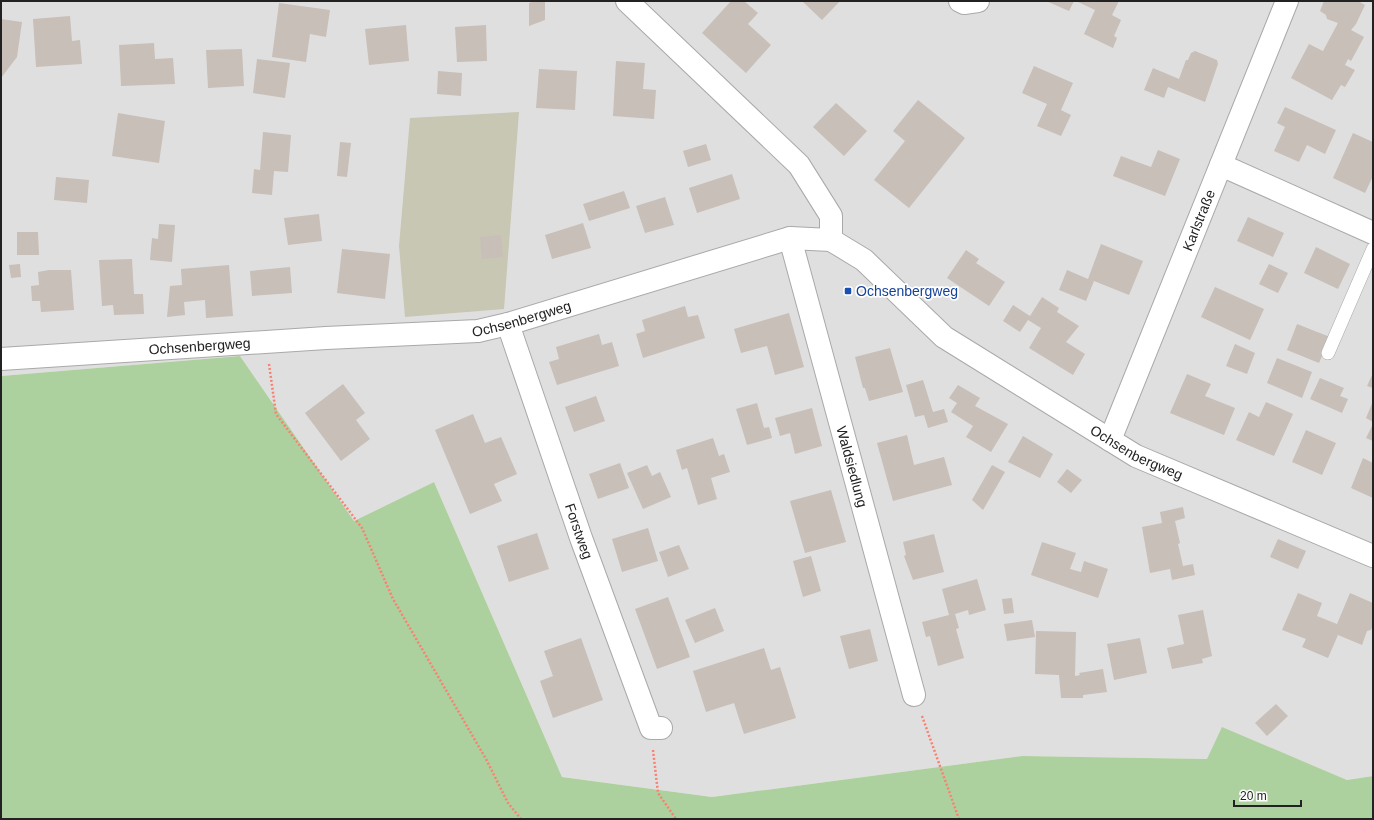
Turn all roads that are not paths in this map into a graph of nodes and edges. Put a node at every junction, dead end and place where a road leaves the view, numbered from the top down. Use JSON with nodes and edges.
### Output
{"nodes":[{"id":1,"x":627,"y":1,"type":"edge"},
{"id":2,"x":960,"y":1,"type":"edge"},
{"id":3,"x":978,"y":1,"type":"edge"},
{"id":4,"x":1287,"y":1,"type":"edge"},
{"id":5,"x":1222,"y":165,"type":"junction"},
{"id":6,"x":1373,"y":233,"type":"edge"},
{"id":7,"x":790,"y":238,"type":"junction"},
{"id":8,"x":830,"y":240,"type":"junction"},
{"id":9,"x":1373,"y":249,"type":"edge"},
{"id":10,"x":508,"y":324,"type":"junction"},
{"id":11,"x":1328,"y":353,"type":"dead end"},
{"id":12,"x":1,"y":359,"type":"edge"},
{"id":13,"x":1110,"y":440,"type":"junction"},
{"id":14,"x":1373,"y":556,"type":"edge"},
{"id":15,"x":914,"y":695,"type":"road end"},
{"id":16,"x":656,"y":728,"type":"road end"}],
"edges":[{"from":1,"to":8,"type":"street"},
{"from":2,"to":3,"type":"street"},
{"from":4,"to":5,"type":"street","name":"Karlstraße"},
{"from":5,"to":6,"type":"street"},
{"from":5,"to":13,"type":"street","name":"Karlstraße"},
{"from":7,"to":8,"type":"street","name":"Ochsenbergweg"},
{"from":7,"to":10,"type":"street","name":"Ochsenbergweg"},
{"from":7,"to":15,"type":"street","name":"Waldsiedlung"},
{"from":8,"to":13,"type":"street","name":"Ochsenbergweg"},
{"from":9,"to":11,"type":"lane"},
{"from":10,"to":12,"type":"street","name":"Ochsenbergweg"},
{"from":10,"to":16,"type":"street","name":"Forstweg"},
{"from":13,"to":14,"type":"street","name":"Ochsenbergweg"}]}
